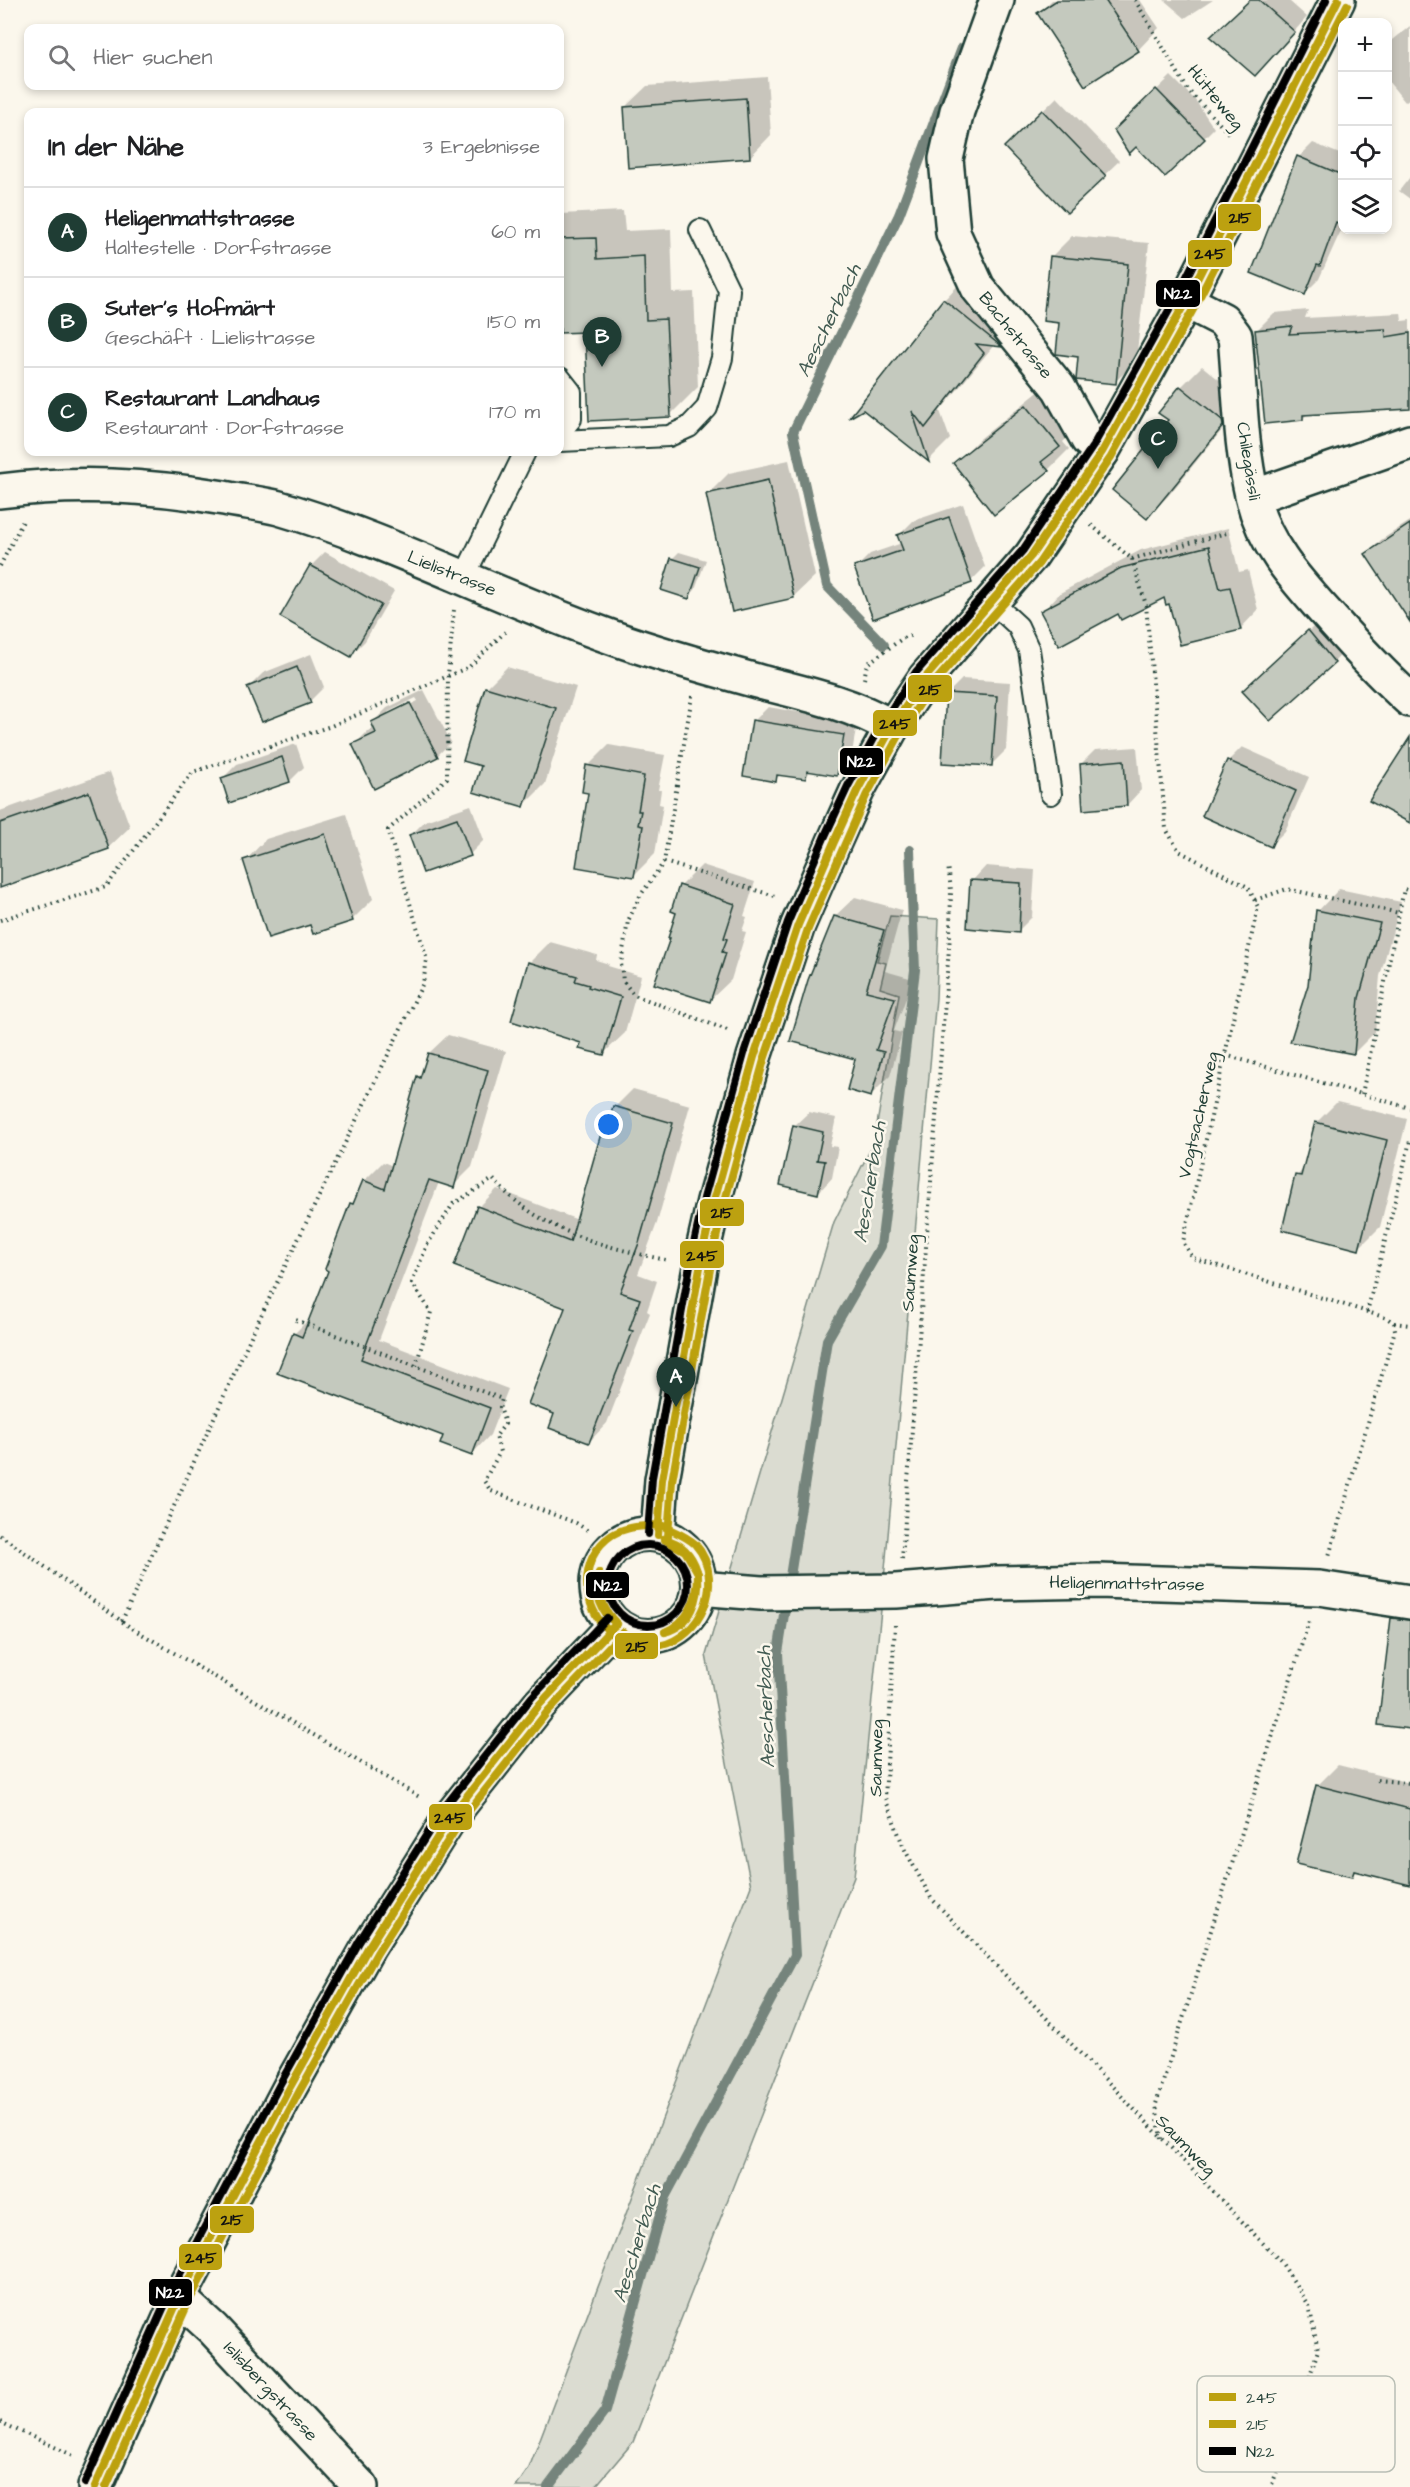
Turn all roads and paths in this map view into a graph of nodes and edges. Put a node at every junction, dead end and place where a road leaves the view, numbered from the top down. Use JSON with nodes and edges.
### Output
{"nodes":[{"id":1,"x":997,"y":0,"type":"edge"},
{"id":2,"x":1135,"y":0,"type":"edge"},
{"id":3,"x":1338,"y":0,"type":"edge"},
{"id":4,"x":1233,"y":139,"type":"dead end"},
{"id":5,"x":700,"y":230,"type":"dead end"},
{"id":6,"x":1186,"y":301,"type":"junction"},
{"id":7,"x":564,"y":383,"type":"edge"},
{"id":8,"x":564,"y":427,"type":"edge"},
{"id":9,"x":564,"y":441,"type":"edge"},
{"id":10,"x":1410,"y":442,"type":"edge"},
{"id":11,"x":1102,"y":452,"type":"junction"},
{"id":12,"x":523,"y":456,"type":"edge"},
{"id":13,"x":33,"y":487,"type":"junction"},
{"id":14,"x":0,"y":491,"type":"edge"},
{"id":15,"x":1066,"y":508,"type":"junction"},
{"id":16,"x":1257,"y":510,"type":"junction"},
{"id":17,"x":1132,"y":559,"type":"junction"},
{"id":18,"x":0,"y":566,"type":"edge"},
{"id":19,"x":464,"y":577,"type":"junction"},
{"id":20,"x":993,"y":603,"type":"junction"},
{"id":21,"x":532,"y":606,"type":"junction"},
{"id":22,"x":912,"y":635,"type":"dead end"},
{"id":23,"x":867,"y":664,"type":"dead end"},
{"id":24,"x":697,"y":665,"type":"junction"},
{"id":25,"x":448,"y":675,"type":"junction"},
{"id":26,"x":1410,"y":700,"type":"edge"},
{"id":27,"x":892,"y":727,"type":"junction"},
{"id":28,"x":1051,"y":794,"type":"dead end"},
{"id":29,"x":664,"y":862,"type":"junction"},
{"id":30,"x":948,"y":865,"type":"dead end"},
{"id":31,"x":1410,"y":891,"type":"edge"},
{"id":32,"x":780,"y":898,"type":"dead end"},
{"id":33,"x":1255,"y":900,"type":"junction"},
{"id":34,"x":1399,"y":913,"type":"junction"},
{"id":35,"x":0,"y":920,"type":"edge"},
{"id":36,"x":732,"y":1032,"type":"dead end"},
{"id":37,"x":1226,"y":1055,"type":"junction"},
{"id":38,"x":1362,"y":1094,"type":"junction"},
{"id":39,"x":1410,"y":1108,"type":"edge"},
{"id":40,"x":1410,"y":1141,"type":"edge"},
{"id":41,"x":670,"y":1261,"type":"dead end"},
{"id":42,"x":1367,"y":1312,"type":"junction"},
{"id":43,"x":296,"y":1320,"type":"dead end"},
{"id":44,"x":1394,"y":1323,"type":"junction"},
{"id":45,"x":1410,"y":1325,"type":"edge"},
{"id":46,"x":416,"y":1366,"type":"junction"},
{"id":47,"x":590,"y":1532,"type":"dead end"},
{"id":48,"x":0,"y":1535,"type":"edge"},
{"id":49,"x":658,"y":1535,"type":"junction"},
{"id":50,"x":1323,"y":1574,"type":"junction"},
{"id":51,"x":699,"y":1588,"type":"junction"},
{"id":52,"x":896,"y":1591,"type":"junction"},
{"id":53,"x":1410,"y":1602,"type":"edge"},
{"id":54,"x":122,"y":1621,"type":"junction"},
{"id":55,"x":615,"y":1625,"type":"junction"},
{"id":56,"x":1377,"y":1780,"type":"dead end"},
{"id":57,"x":1410,"y":1783,"type":"edge"},
{"id":58,"x":451,"y":1816,"type":"junction"},
{"id":59,"x":1161,"y":2139,"type":"junction"},
{"id":60,"x":179,"y":2298,"type":"junction"},
{"id":61,"x":1310,"y":2376,"type":"edge"},
{"id":62,"x":0,"y":2422,"type":"edge"},
{"id":63,"x":1277,"y":2472,"type":"edge"},
{"id":64,"x":99,"y":2478,"type":"edge"},
{"id":65,"x":361,"y":2487,"type":"edge"},
{"id":66,"x":1271,"y":2487,"type":"edge"}],
"edges":[{"from":1,"to":11,"type":"street","name":"Bachstrasse"},
{"from":2,"to":4,"type":"path","name":"Hütteweg"},
{"from":3,"to":6,"type":"street"},
{"from":5,"to":9,"type":"lane"},
{"from":6,"to":11,"type":"street"},
{"from":6,"to":16,"type":"street","name":"Chilegässli"},
{"from":7,"to":8,"type":"lane"},
{"from":10,"to":16,"type":"street"},
{"from":11,"to":15,"type":"street"},
{"from":12,"to":19,"type":"lane"},
{"from":13,"to":14,"type":"street","name":"Lielistrasse"},
{"from":13,"to":18,"type":"path"},
{"from":13,"to":19,"type":"street","name":"Lielistrasse"},
{"from":15,"to":17,"type":"path"},
{"from":15,"to":20,"type":"street"},
{"from":16,"to":17,"type":"path"},
{"from":16,"to":26,"type":"street","name":"Chilegässli"},
{"from":17,"to":33,"type":"path"},
{"from":19,"to":21,"type":"street","name":"Lielistrasse"},
{"from":19,"to":25,"type":"path"},
{"from":20,"to":27,"type":"street"},
{"from":20,"to":28,"type":"lane"},
{"from":21,"to":24,"type":"street","name":"Lielistrasse"},
{"from":21,"to":25,"type":"path"},
{"from":22,"to":23,"type":"path"},
{"from":24,"to":27,"type":"street","name":"Lielistrasse"},
{"from":24,"to":29,"type":"path"},
{"from":25,"to":35,"type":"path"},
{"from":25,"to":54,"type":"path"},
{"from":27,"to":49,"type":"street"},
{"from":29,"to":32,"type":"path"},
{"from":29,"to":36,"type":"path"},
{"from":30,"to":52,"type":"path","name":"Saumweg"},
{"from":31,"to":34,"type":"path"},
{"from":33,"to":34,"type":"path"},
{"from":33,"to":37,"type":"path","name":"Vogtsacherweg"},
{"from":34,"to":38,"type":"path"},
{"from":37,"to":38,"type":"path"},
{"from":37,"to":42,"type":"path","name":"Vogtsacherweg"},
{"from":38,"to":39,"type":"path"},
{"from":40,"to":42,"type":"path"},
{"from":41,"to":46,"type":"path"},
{"from":42,"to":44,"type":"path","name":"Vogtsacherweg"},
{"from":43,"to":46,"type":"path"},
{"from":44,"to":45,"type":"path","name":"Vogtsacherweg"},
{"from":44,"to":50,"type":"path"},
{"from":46,"to":47,"type":"path"},
{"from":48,"to":54,"type":"path"},
{"from":49,"to":51,"type":"street"},
{"from":49,"to":55,"type":"street"},
{"from":50,"to":52,"type":"street","name":"Heligenmattstrasse"},
{"from":50,"to":53,"type":"street","name":"Heligenmattstrasse"},
{"from":50,"to":59,"type":"path"},
{"from":51,"to":52,"type":"street","name":"Heligenmattstrasse"},
{"from":51,"to":55,"type":"street"},
{"from":52,"to":59,"type":"path","name":"Saumweg"},
{"from":54,"to":58,"type":"path"},
{"from":55,"to":58,"type":"street"},
{"from":56,"to":57,"type":"path"},
{"from":58,"to":60,"type":"street"},
{"from":59,"to":61,"type":"path","name":"Saumweg"},
{"from":60,"to":64,"type":"street"},
{"from":60,"to":65,"type":"street","name":"Islisbergstrasse"},
{"from":62,"to":64,"type":"path"},
{"from":63,"to":66,"type":"path","name":"Saumweg"}]}
